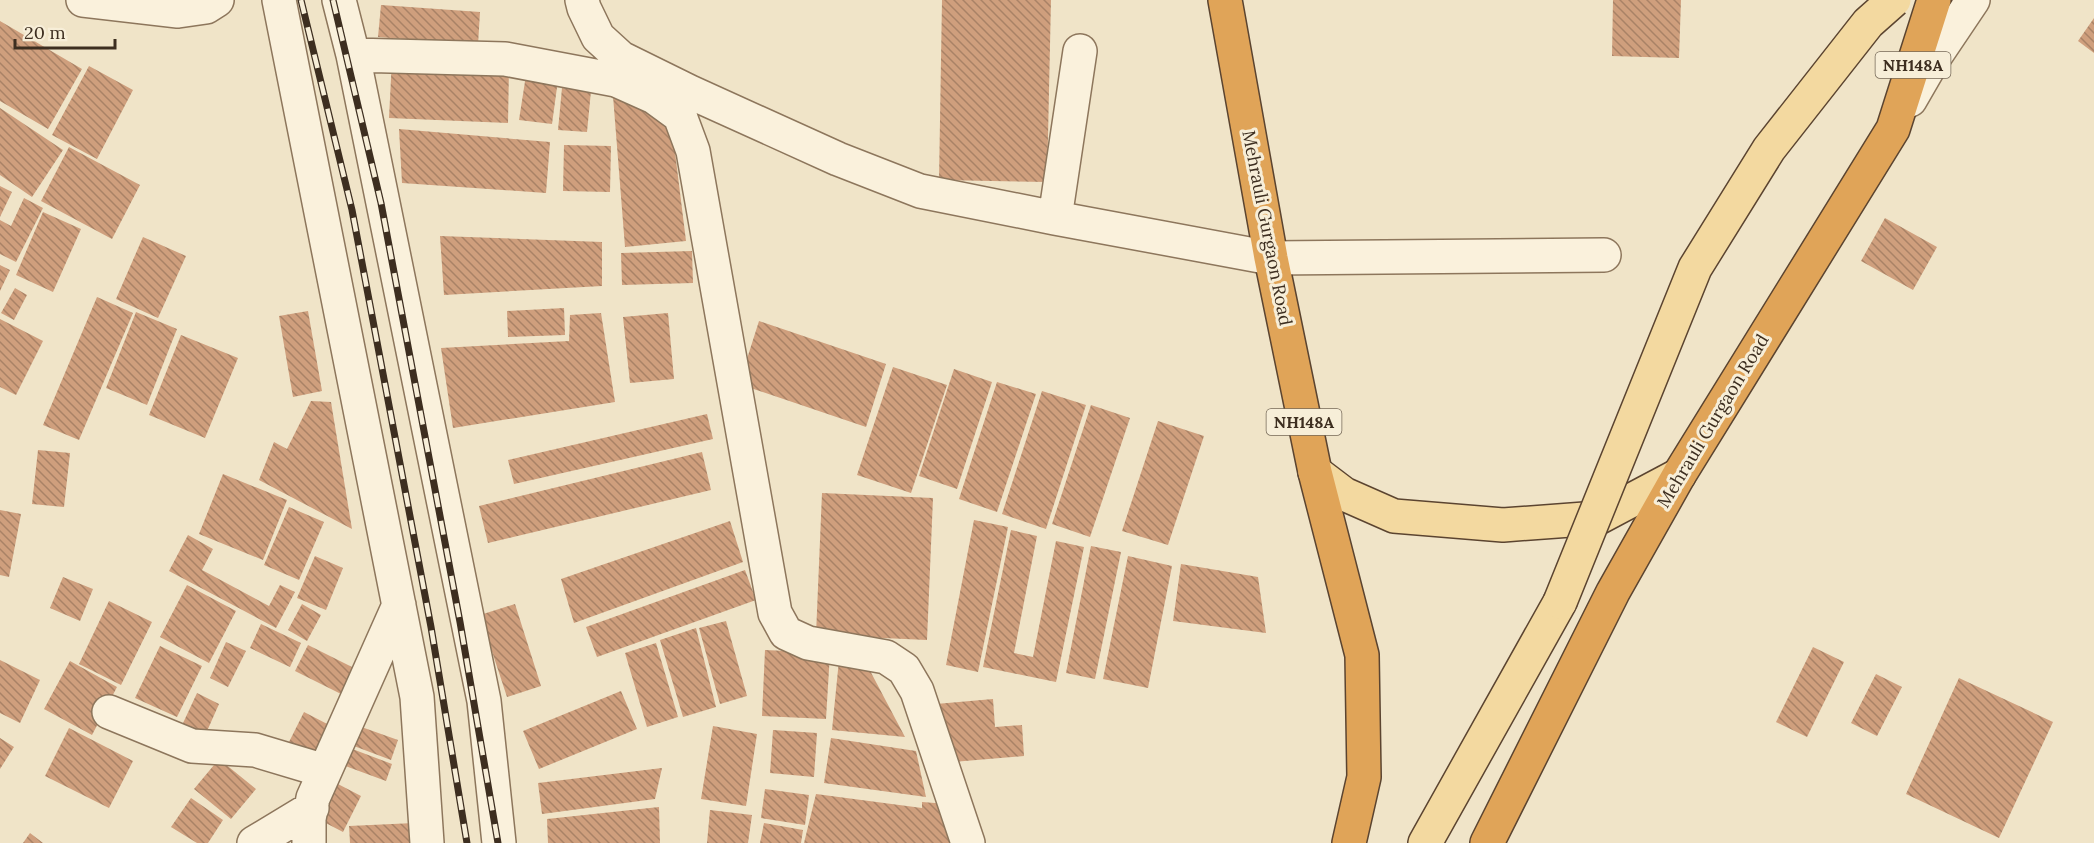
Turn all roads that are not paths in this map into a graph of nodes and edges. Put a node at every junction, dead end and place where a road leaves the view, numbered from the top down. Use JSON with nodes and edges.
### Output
{"nodes":[{"id":1,"x":82,"y":0,"type":"edge"},
{"id":2,"x":217,"y":0,"type":"edge"},
{"id":3,"x":279,"y":0,"type":"edge"},
{"id":4,"x":339,"y":0,"type":"edge"},
{"id":5,"x":582,"y":0,"type":"edge"},
{"id":6,"x":1225,"y":0,"type":"edge"},
{"id":7,"x":1894,"y":0,"type":"edge"},
{"id":8,"x":1934,"y":0,"type":"edge"},
{"id":9,"x":1973,"y":0,"type":"edge"},
{"id":10,"x":1080,"y":51,"type":"dead end"},
{"id":11,"x":353,"y":55,"type":"junction"},
{"id":12,"x":1893,"y":129,"type":"junction"},
{"id":13,"x":1055,"y":218,"type":"junction"},
{"id":14,"x":1604,"y":255,"type":"dead end"},
{"id":15,"x":1271,"y":258,"type":"junction"},
{"id":16,"x":1314,"y":472,"type":"junction"},
{"id":17,"x":1678,"y":475,"type":"junction"},
{"id":18,"x":399,"y":605,"type":"junction"},
{"id":19,"x":109,"y":712,"type":"dead end"},
{"id":20,"x":325,"y":771,"type":"junction"},
{"id":21,"x":312,"y":808,"type":"junction"},
{"id":22,"x":254,"y":843,"type":"edge"},
{"id":23,"x":309,"y":843,"type":"edge"},
{"id":24,"x":427,"y":843,"type":"edge"},
{"id":25,"x":499,"y":843,"type":"edge"},
{"id":26,"x":968,"y":843,"type":"edge"},
{"id":27,"x":1349,"y":843,"type":"edge"},
{"id":28,"x":1425,"y":843,"type":"edge"},
{"id":29,"x":1487,"y":843,"type":"edge"}],
"edges":[{"from":1,"to":2,"type":"street"},
{"from":3,"to":18,"type":"street"},
{"from":4,"to":11,"type":"street"},
{"from":5,"to":13,"type":"street"},
{"from":6,"to":15,"type":"highway","name":"Mehrauli Gurgaon Road","number":"NH148A"},
{"from":7,"to":28,"type":"main road","bridge":true},
{"from":8,"to":12,"type":"highway","name":"Mehrauli Gurgaon Road","number":"NH148A"},
{"from":9,"to":12,"type":"street"},
{"from":10,"to":13,"type":"street"},
{"from":11,"to":25,"type":"street"},
{"from":11,"to":26,"type":"street"},
{"from":12,"to":17,"type":"highway","name":"Mehrauli Gurgaon Road","number":"NH148A"},
{"from":13,"to":15,"type":"street"},
{"from":14,"to":15,"type":"street"},
{"from":15,"to":16,"type":"highway","name":"Mehrauli Gurgaon Road","number":"NH148A"},
{"from":16,"to":17,"type":"main road"},
{"from":16,"to":27,"type":"highway","name":"Mehrauli Gurgaon Road","number":"NH148A"},
{"from":17,"to":29,"type":"highway","name":"Mehrauli Gurgaon Road","number":"NH148A"},
{"from":18,"to":20,"type":"street"},
{"from":18,"to":24,"type":"street"},
{"from":19,"to":20,"type":"street"},
{"from":20,"to":21,"type":"street"},
{"from":21,"to":22,"type":"street"},
{"from":21,"to":23,"type":"street"}]}
